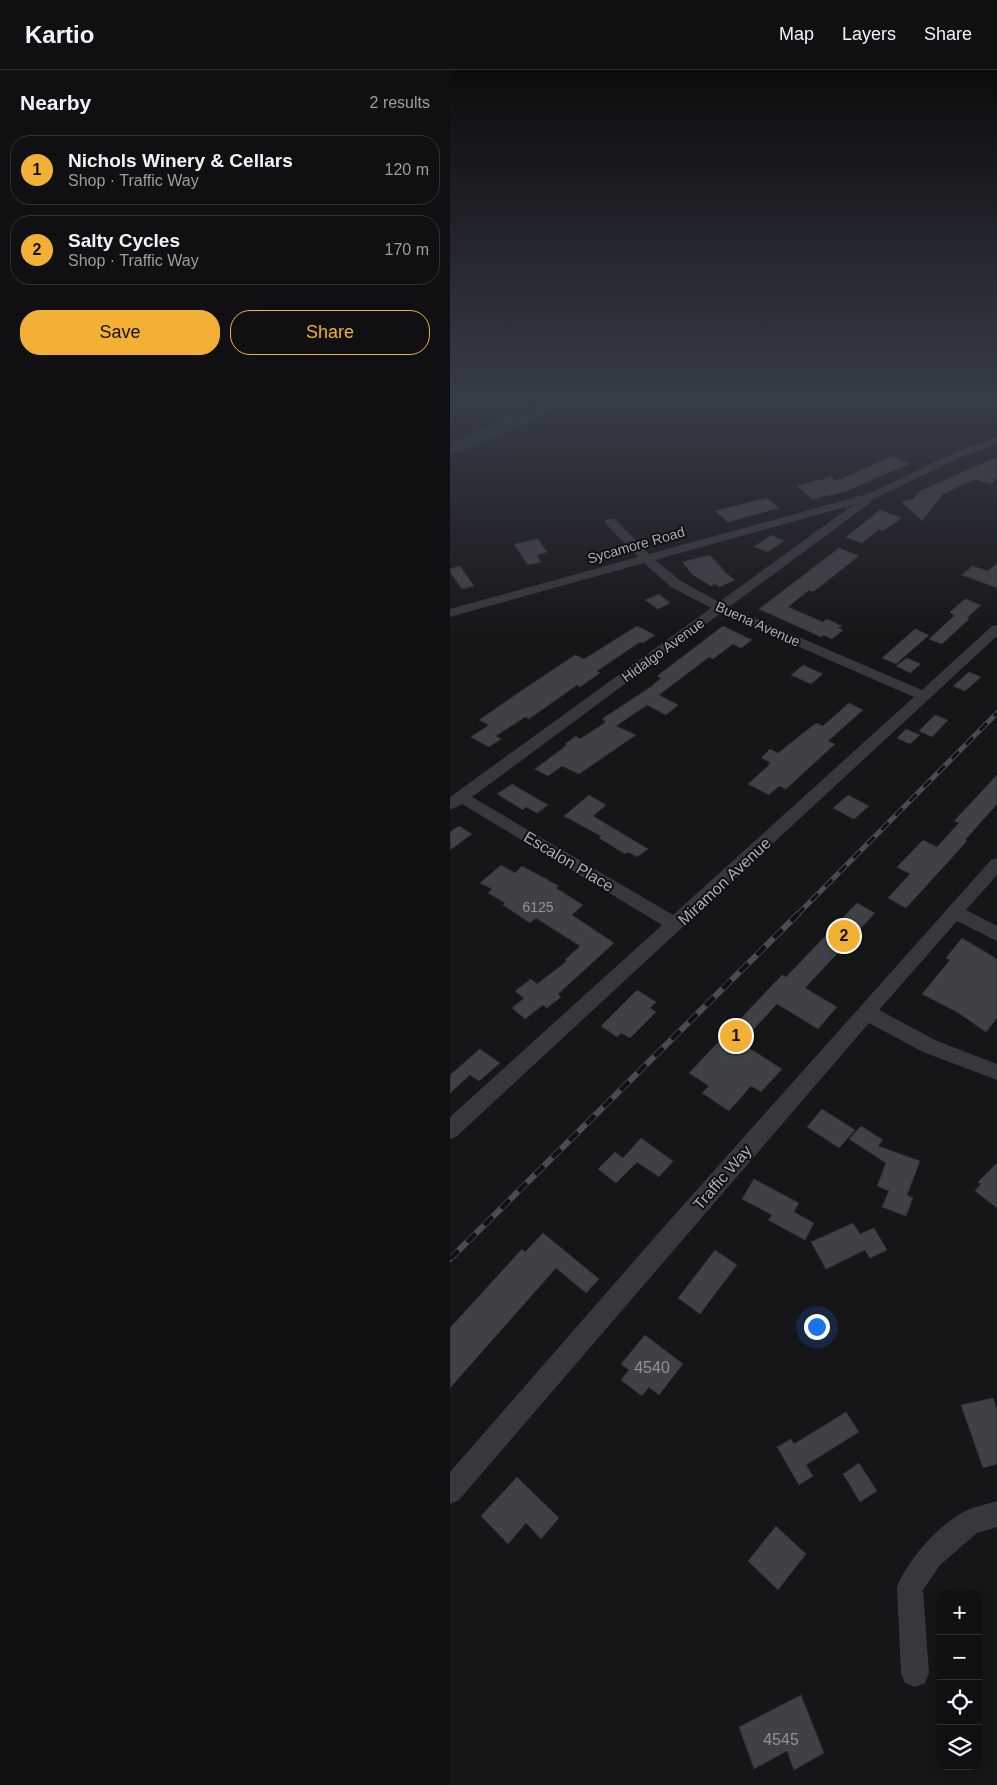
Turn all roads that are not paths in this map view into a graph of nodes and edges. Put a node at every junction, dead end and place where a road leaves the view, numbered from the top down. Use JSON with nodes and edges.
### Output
{"nodes":[{"id":1,"x":910,"y":478,"type":"edge"},
{"id":2,"x":875,"y":495,"type":"junction"},
{"id":3,"x":611,"y":522,"type":"dead end"},
{"id":4,"x":646,"y":558,"type":"junction"},
{"id":5,"x":720,"y":608,"type":"junction"},
{"id":6,"x":450,"y":613,"type":"edge"},
{"id":7,"x":997,"y":629,"type":"edge"},
{"id":8,"x":925,"y":696,"type":"junction"},
{"id":9,"x":456,"y":801,"type":"edge"},
{"id":10,"x":997,"y":864,"type":"edge"},
{"id":11,"x":955,"y":912,"type":"junction"},
{"id":12,"x":676,"y":925,"type":"junction"},
{"id":13,"x":997,"y":934,"type":"edge"},
{"id":14,"x":867,"y":1012,"type":"junction"},
{"id":15,"x":997,"y":1072,"type":"edge"},
{"id":16,"x":450,"y":1130,"type":"edge"},
{"id":17,"x":450,"y":1491,"type":"edge"},
{"id":18,"x":997,"y":1514,"type":"edge"},
{"id":19,"x":915,"y":1673,"type":"dead end"}],
"edges":[{"from":1,"to":2,"type":"street","name":"Sycamore Road"},
{"from":2,"to":4,"type":"street","name":"Sycamore Road"},
{"from":2,"to":5,"type":"street","name":"Hidalgo Avenue"},
{"from":3,"to":4,"type":"street","name":"Buena Avenue"},
{"from":4,"to":5,"type":"street","name":"Buena Avenue"},
{"from":4,"to":6,"type":"street","name":"Sycamore Road"},
{"from":5,"to":8,"type":"street","name":"Buena Avenue"},
{"from":5,"to":9,"type":"street","name":"Hidalgo Avenue"},
{"from":7,"to":8,"type":"street","name":"Miramon Avenue"},
{"from":8,"to":12,"type":"street","name":"Miramon Avenue"},
{"from":9,"to":12,"type":"street","name":"Escalon Place"},
{"from":10,"to":11,"type":"street","name":"Traffic Way"},
{"from":11,"to":13,"type":"street"},
{"from":11,"to":14,"type":"street","name":"Traffic Way"},
{"from":12,"to":16,"type":"street","name":"Miramon Avenue"},
{"from":14,"to":15,"type":"street"},
{"from":14,"to":17,"type":"street","name":"Traffic Way"},
{"from":18,"to":19,"type":"street"}]}
